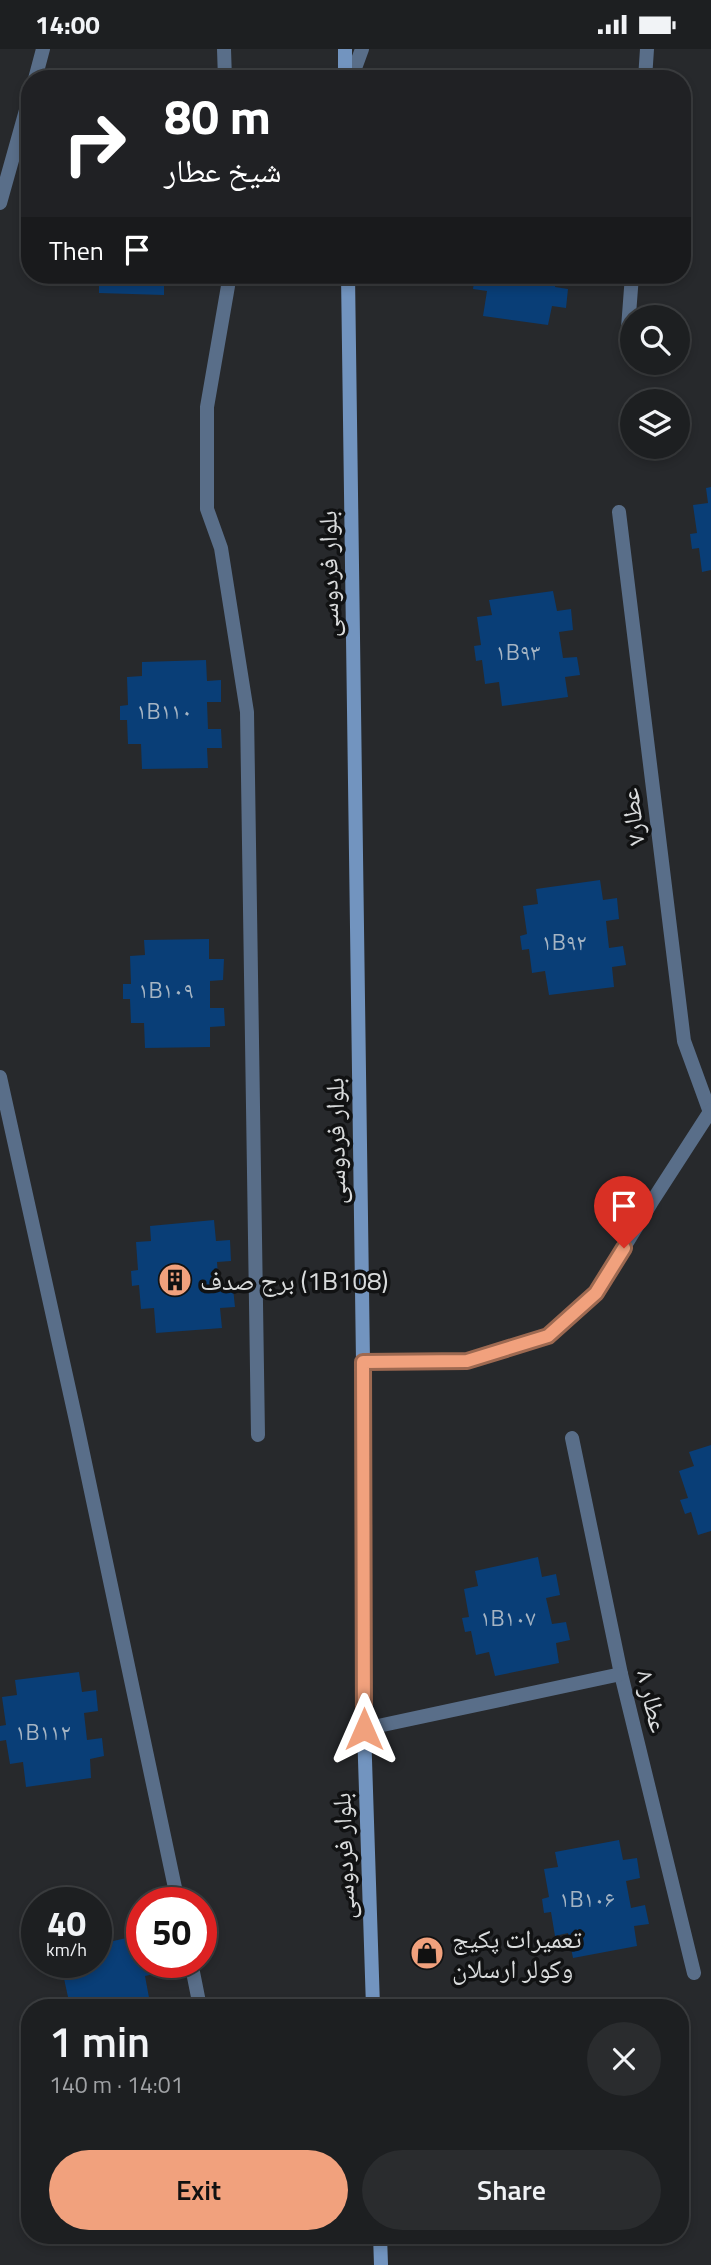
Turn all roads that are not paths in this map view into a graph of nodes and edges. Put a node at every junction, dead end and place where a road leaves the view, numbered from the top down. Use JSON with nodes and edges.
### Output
{"nodes":[{"id":1,"x":43,"y":49,"type":"edge"},
{"id":2,"x":224,"y":49,"type":"edge"},
{"id":3,"x":345,"y":49,"type":"edge"},
{"id":4,"x":362,"y":49,"type":"edge"},
{"id":5,"x":647,"y":49,"type":"edge"},
{"id":6,"x":37,"y":70,"type":"edge"},
{"id":7,"x":225,"y":70,"type":"edge"},
{"id":8,"x":347,"y":70,"type":"edge"},
{"id":9,"x":352,"y":70,"type":"edge"},
{"id":10,"x":646,"y":70,"type":"edge"},
{"id":11,"x":21,"y":128,"type":"edge"},
{"id":12,"x":0,"y":203,"type":"edge"},
{"id":13,"x":228,"y":284,"type":"edge"},
{"id":14,"x":348,"y":284,"type":"edge"},
{"id":15,"x":631,"y":284,"type":"edge"},
{"id":16,"x":630,"y":305,"type":"edge"},
{"id":17,"x":619,"y":512,"type":"dead end"},
{"id":18,"x":0,"y":1077,"type":"edge"},
{"id":19,"x":711,"y":1112,"type":"edge"},
{"id":20,"x":363,"y":1362,"type":"junction"},
{"id":21,"x":258,"y":1435,"type":"dead end"},
{"id":22,"x":572,"y":1438,"type":"dead end"},
{"id":23,"x":621,"y":1674,"type":"junction"},
{"id":24,"x":364,"y":1729,"type":"junction"},
{"id":25,"x":175,"y":1887,"type":"edge"},
{"id":26,"x":694,"y":1973,"type":"dead end"},
{"id":27,"x":194,"y":1978,"type":"edge"},
{"id":28,"x":198,"y":1999,"type":"edge"},
{"id":29,"x":373,"y":1999,"type":"edge"},
{"id":30,"x":380,"y":2244,"type":"edge"},
{"id":31,"x":381,"y":2265,"type":"edge"}],
"edges":[{"from":1,"to":6,"type":"street"},
{"from":2,"to":7,"type":"street"},
{"from":3,"to":8,"type":"main road"},
{"from":4,"to":9,"type":"street"},
{"from":5,"to":10,"type":"street"},
{"from":11,"to":12,"type":"street"},
{"from":13,"to":21,"type":"street"},
{"from":14,"to":20,"type":"main road","name":"بلوار فردوسی"},
{"from":15,"to":16,"type":"street"},
{"from":17,"to":19,"type":"street","name":"عطار۷"},
{"from":18,"to":25,"type":"street"},
{"from":19,"to":20,"type":"street"},
{"from":20,"to":24,"type":"main road","name":"بلوار فردوسی"},
{"from":22,"to":23,"type":"street","name":"عطار ۸"},
{"from":23,"to":24,"type":"street"},
{"from":23,"to":26,"type":"street","name":"عطار ۸"},
{"from":24,"to":29,"type":"main road","name":"بلوار فردوسی"},
{"from":27,"to":28,"type":"street"},
{"from":30,"to":31,"type":"main road"}]}
